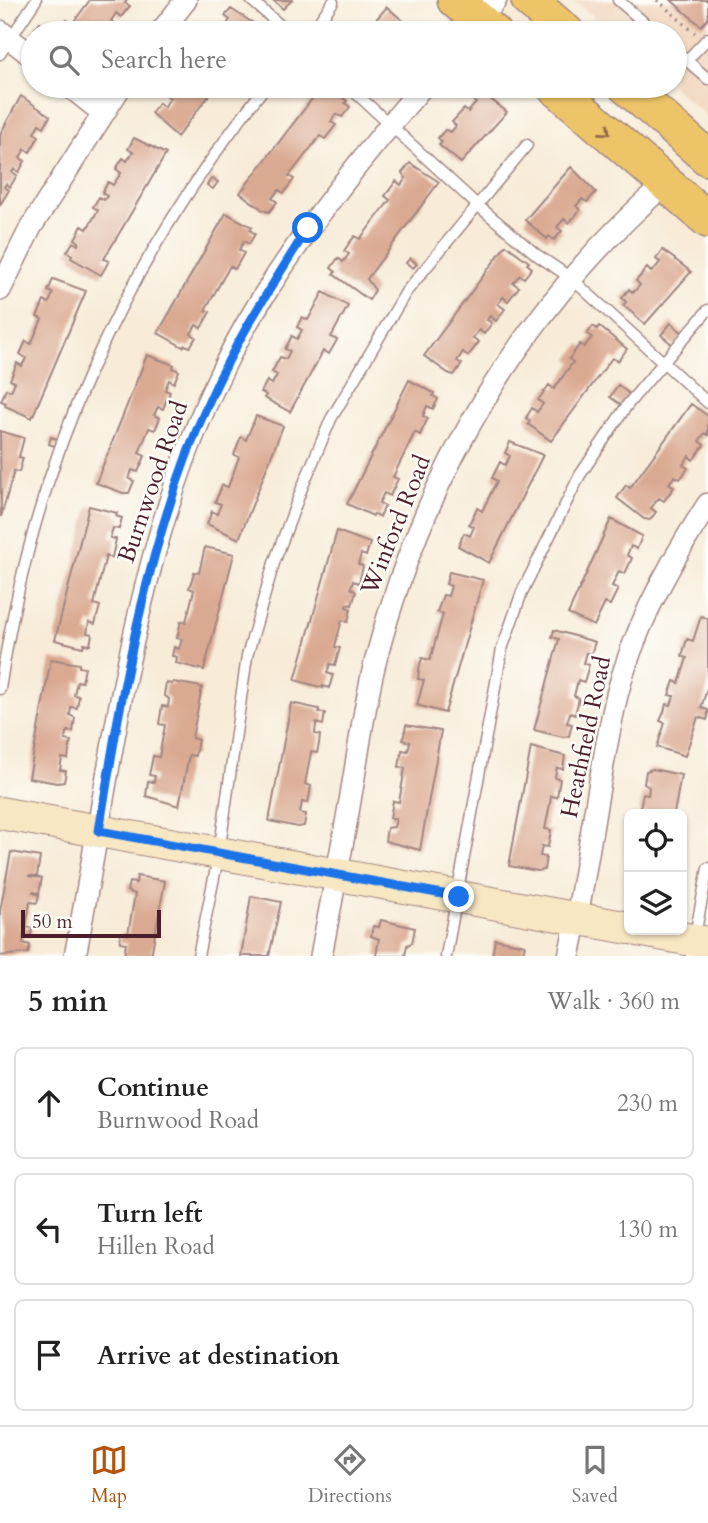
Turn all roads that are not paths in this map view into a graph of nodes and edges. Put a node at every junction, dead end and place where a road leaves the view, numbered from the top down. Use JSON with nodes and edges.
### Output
{"nodes":[{"id":1,"x":36,"y":0,"type":"edge"},
{"id":2,"x":186,"y":0,"type":"edge"},
{"id":3,"x":251,"y":0,"type":"edge"},
{"id":4,"x":529,"y":0,"type":"edge"},
{"id":5,"x":618,"y":0,"type":"edge"},
{"id":6,"x":334,"y":2,"type":"dead end"},
{"id":7,"x":169,"y":21,"type":"edge"},
{"id":8,"x":275,"y":21,"type":"edge"},
{"id":9,"x":320,"y":21,"type":"edge"},
{"id":10,"x":553,"y":21,"type":"edge"},
{"id":11,"x":642,"y":21,"type":"edge"},
{"id":12,"x":703,"y":36,"type":"edge"},
{"id":13,"x":4,"y":42,"type":"edge"},
{"id":14,"x":21,"y":51,"type":"edge"},
{"id":15,"x":687,"y":60,"type":"joint"},
{"id":16,"x":708,"y":79,"type":"edge"},
{"id":17,"x":84,"y":98,"type":"edge"},
{"id":18,"x":113,"y":98,"type":"edge"},
{"id":19,"x":257,"y":98,"type":"edge"},
{"id":20,"x":361,"y":98,"type":"edge"},
{"id":21,"x":413,"y":98,"type":"edge"},
{"id":22,"x":568,"y":98,"type":"edge"},
{"id":23,"x":640,"y":98,"type":"edge"},
{"id":24,"x":103,"y":113,"type":"junction"},
{"id":25,"x":390,"y":124,"type":"junction"},
{"id":26,"x":527,"y":145,"type":"dead end"},
{"id":27,"x":708,"y":158,"type":"edge"},
{"id":28,"x":666,"y":183,"type":"junction"},
{"id":29,"x":476,"y":204,"type":"junction"},
{"id":30,"x":708,"y":220,"type":"edge"},
{"id":31,"x":571,"y":278,"type":"junction"},
{"id":32,"x":0,"y":290,"type":"edge"},
{"id":33,"x":708,"y":310,"type":"edge"},
{"id":34,"x":662,"y":364,"type":"junction"},
{"id":35,"x":708,"y":403,"type":"edge"},
{"id":36,"x":708,"y":504,"type":"edge"},
{"id":37,"x":0,"y":689,"type":"edge"},
{"id":38,"x":0,"y":813,"type":"edge"},
{"id":39,"x":99,"y":831,"type":"junction"},
{"id":40,"x":219,"y":853,"type":"junction"},
{"id":41,"x":708,"y":868,"type":"edge"},
{"id":42,"x":337,"y":874,"type":"junction"},
{"id":43,"x":459,"y":897,"type":"junction"},
{"id":44,"x":577,"y":919,"type":"junction"},
{"id":45,"x":624,"y":927,"type":"edge"},
{"id":46,"x":657,"y":935,"type":"edge"},
{"id":47,"x":698,"y":946,"type":"edge"},
{"id":48,"x":75,"y":956,"type":"edge"},
{"id":49,"x":198,"y":956,"type":"edge"},
{"id":50,"x":320,"y":956,"type":"edge"},
{"id":51,"x":446,"y":956,"type":"edge"},
{"id":52,"x":569,"y":956,"type":"edge"}],
"edges":[{"from":1,"to":13,"type":"lane"},
{"from":2,"to":7,"type":"street"},
{"from":3,"to":8,"type":"lane"},
{"from":4,"to":10,"type":"main road"},
{"from":5,"to":11,"type":"lane"},
{"from":6,"to":9,"type":"lane"},
{"from":12,"to":15,"type":"lane"},
{"from":13,"to":14,"type":"street"},
{"from":15,"to":16,"type":"lane"},
{"from":17,"to":24,"type":"street"},
{"from":18,"to":24,"type":"street"},
{"from":19,"to":37,"type":"lane"},
{"from":20,"to":25,"type":"lane"},
{"from":21,"to":25,"type":"street","name":"Burnwood Road"},
{"from":22,"to":28,"type":"main road","one_way":true},
{"from":23,"to":27,"type":"main road"},
{"from":24,"to":32,"type":"street"},
{"from":25,"to":29,"type":"lane"},
{"from":25,"to":39,"type":"street","name":"Burnwood Road"},
{"from":26,"to":29,"type":"lane"},
{"from":28,"to":30,"type":"main road"},
{"from":28,"to":31,"type":"street","name":"Winford Road"},
{"from":29,"to":31,"type":"lane"},
{"from":29,"to":40,"type":"lane"},
{"from":31,"to":34,"type":"lane"},
{"from":31,"to":42,"type":"street","name":"Winford Road"},
{"from":33,"to":34,"type":"lane"},
{"from":34,"to":35,"type":"lane"},
{"from":34,"to":43,"type":"lane"},
{"from":36,"to":44,"type":"street","name":"Heathfield Road"},
{"from":38,"to":39,"type":"street"},
{"from":39,"to":40,"type":"street"},
{"from":39,"to":48,"type":"street","name":"Burnwood Road"},
{"from":40,"to":42,"type":"street"},
{"from":40,"to":49,"type":"lane"},
{"from":41,"to":47,"type":"lane"},
{"from":42,"to":43,"type":"street"},
{"from":42,"to":50,"type":"street","name":"Winford Road"},
{"from":43,"to":44,"type":"street"},
{"from":43,"to":51,"type":"lane"},
{"from":44,"to":45,"type":"street"},
{"from":44,"to":52,"type":"street","name":"Heathfield Road"},
{"from":46,"to":47,"type":"street"}]}
